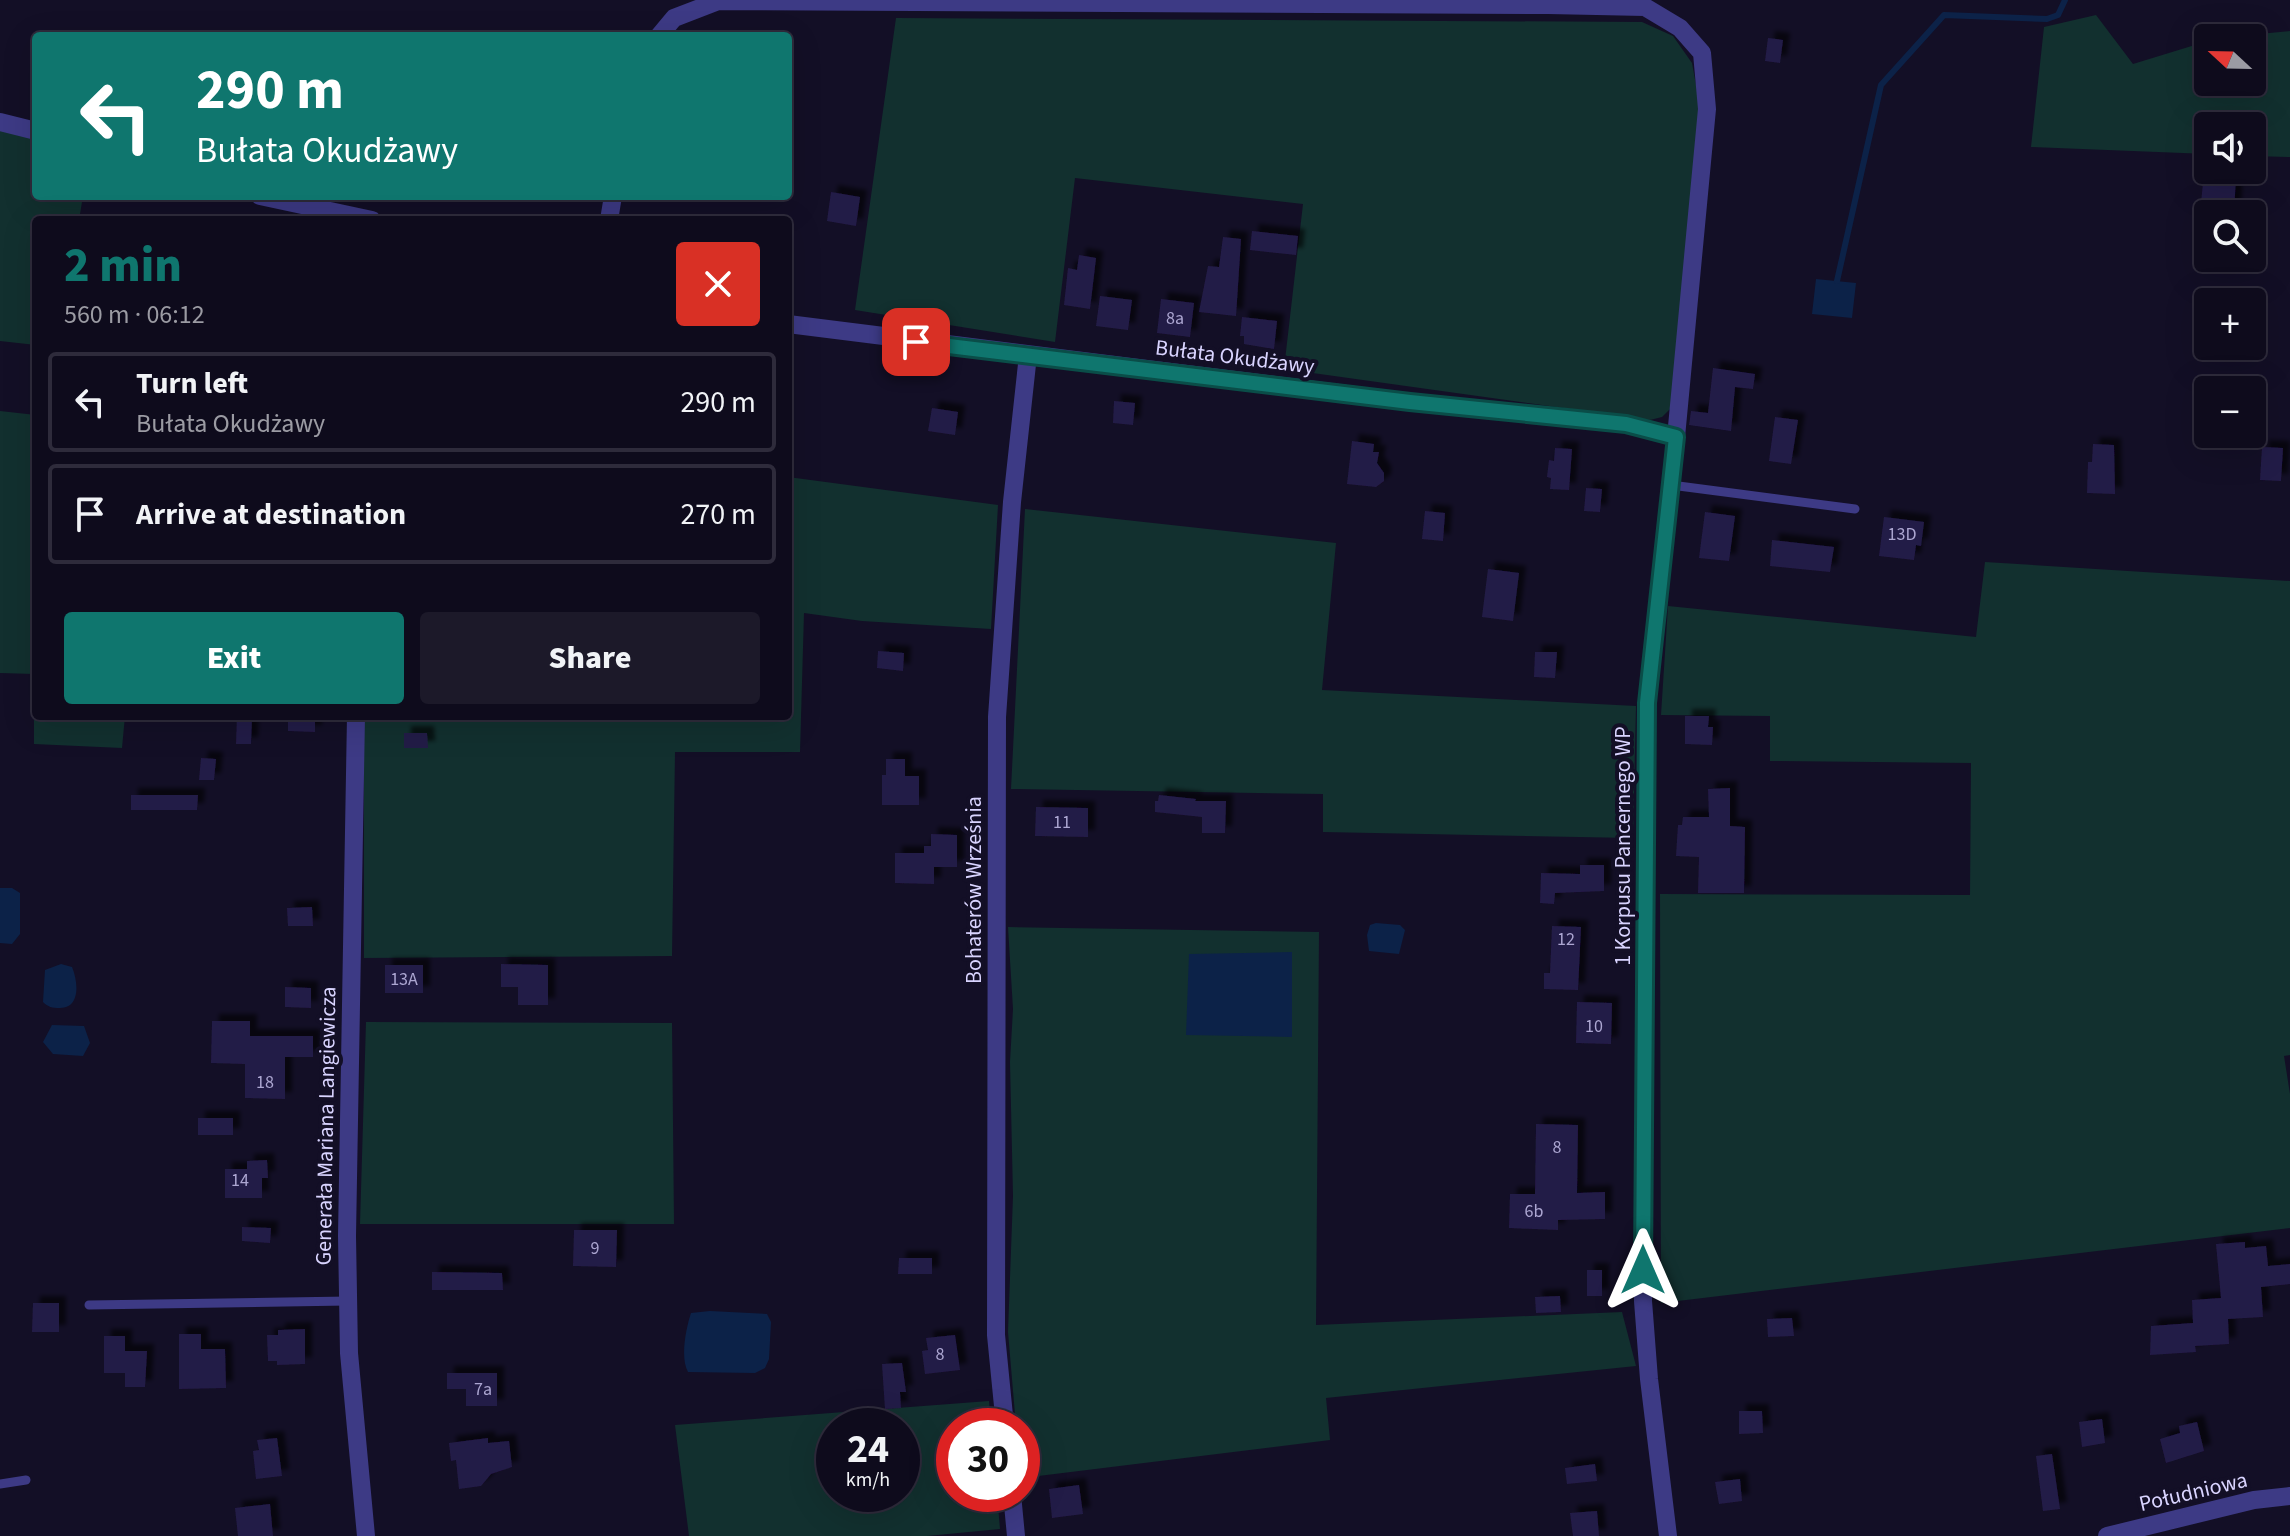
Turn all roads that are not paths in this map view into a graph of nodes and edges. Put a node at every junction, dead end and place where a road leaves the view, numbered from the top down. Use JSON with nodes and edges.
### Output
{"nodes":[{"id":1,"x":1548,"y":2,"type":"edge"},
{"id":2,"x":662,"y":32,"type":"edge"},
{"id":3,"x":0,"y":122,"type":"edge"},
{"id":4,"x":32,"y":130,"type":"edge"},
{"id":5,"x":279,"y":200,"type":"edge"},
{"id":6,"x":353,"y":216,"type":"edge"},
{"id":7,"x":792,"y":325,"type":"edge"},
{"id":8,"x":1028,"y":355,"type":"junction"},
{"id":9,"x":1676,"y":437,"type":"junction"},
{"id":10,"x":1671,"y":485,"type":"junction"},
{"id":11,"x":1855,"y":509,"type":"dead end"},
{"id":12,"x":356,"y":720,"type":"edge"},
{"id":13,"x":348,"y":1301,"type":"junction"},
{"id":14,"x":89,"y":1305,"type":"dead end"},
{"id":15,"x":1003,"y":1408,"type":"edge"},
{"id":16,"x":26,"y":1480,"type":"dead end"},
{"id":17,"x":0,"y":1484,"type":"edge"},
{"id":18,"x":2290,"y":1496,"type":"edge"},
{"id":19,"x":1014,"y":1512,"type":"edge"},
{"id":20,"x":366,"y":1536,"type":"edge"},
{"id":21,"x":1016,"y":1536,"type":"edge"},
{"id":22,"x":1668,"y":1536,"type":"edge"},
{"id":23,"x":2107,"y":1536,"type":"edge"}],
"edges":[{"from":1,"to":2,"type":"street","name":"1 Korpusu Pancernego WP"},
{"from":1,"to":9,"type":"street","name":"1 Korpusu Pancernego WP"},
{"from":3,"to":4,"type":"street"},
{"from":5,"to":6,"type":"street"},
{"from":7,"to":8,"type":"street","name":"Bułata Okudżawy"},
{"from":8,"to":9,"type":"street","name":"Bułata Okudżawy"},
{"from":8,"to":15,"type":"street","name":"Bohaterów Września"},
{"from":9,"to":10,"type":"street","name":"1 Korpusu Pancernego WP"},
{"from":10,"to":11,"type":"lane"},
{"from":10,"to":22,"type":"street","name":"1 Korpusu Pancernego WP"},
{"from":12,"to":13,"type":"street","name":"Generała Mariana Langiewicza"},
{"from":13,"to":14,"type":"lane"},
{"from":13,"to":20,"type":"street","name":"Generała Mariana Langiewicza"},
{"from":16,"to":17,"type":"lane"},
{"from":18,"to":23,"type":"street","name":"Południowa"},
{"from":19,"to":21,"type":"street"}]}
